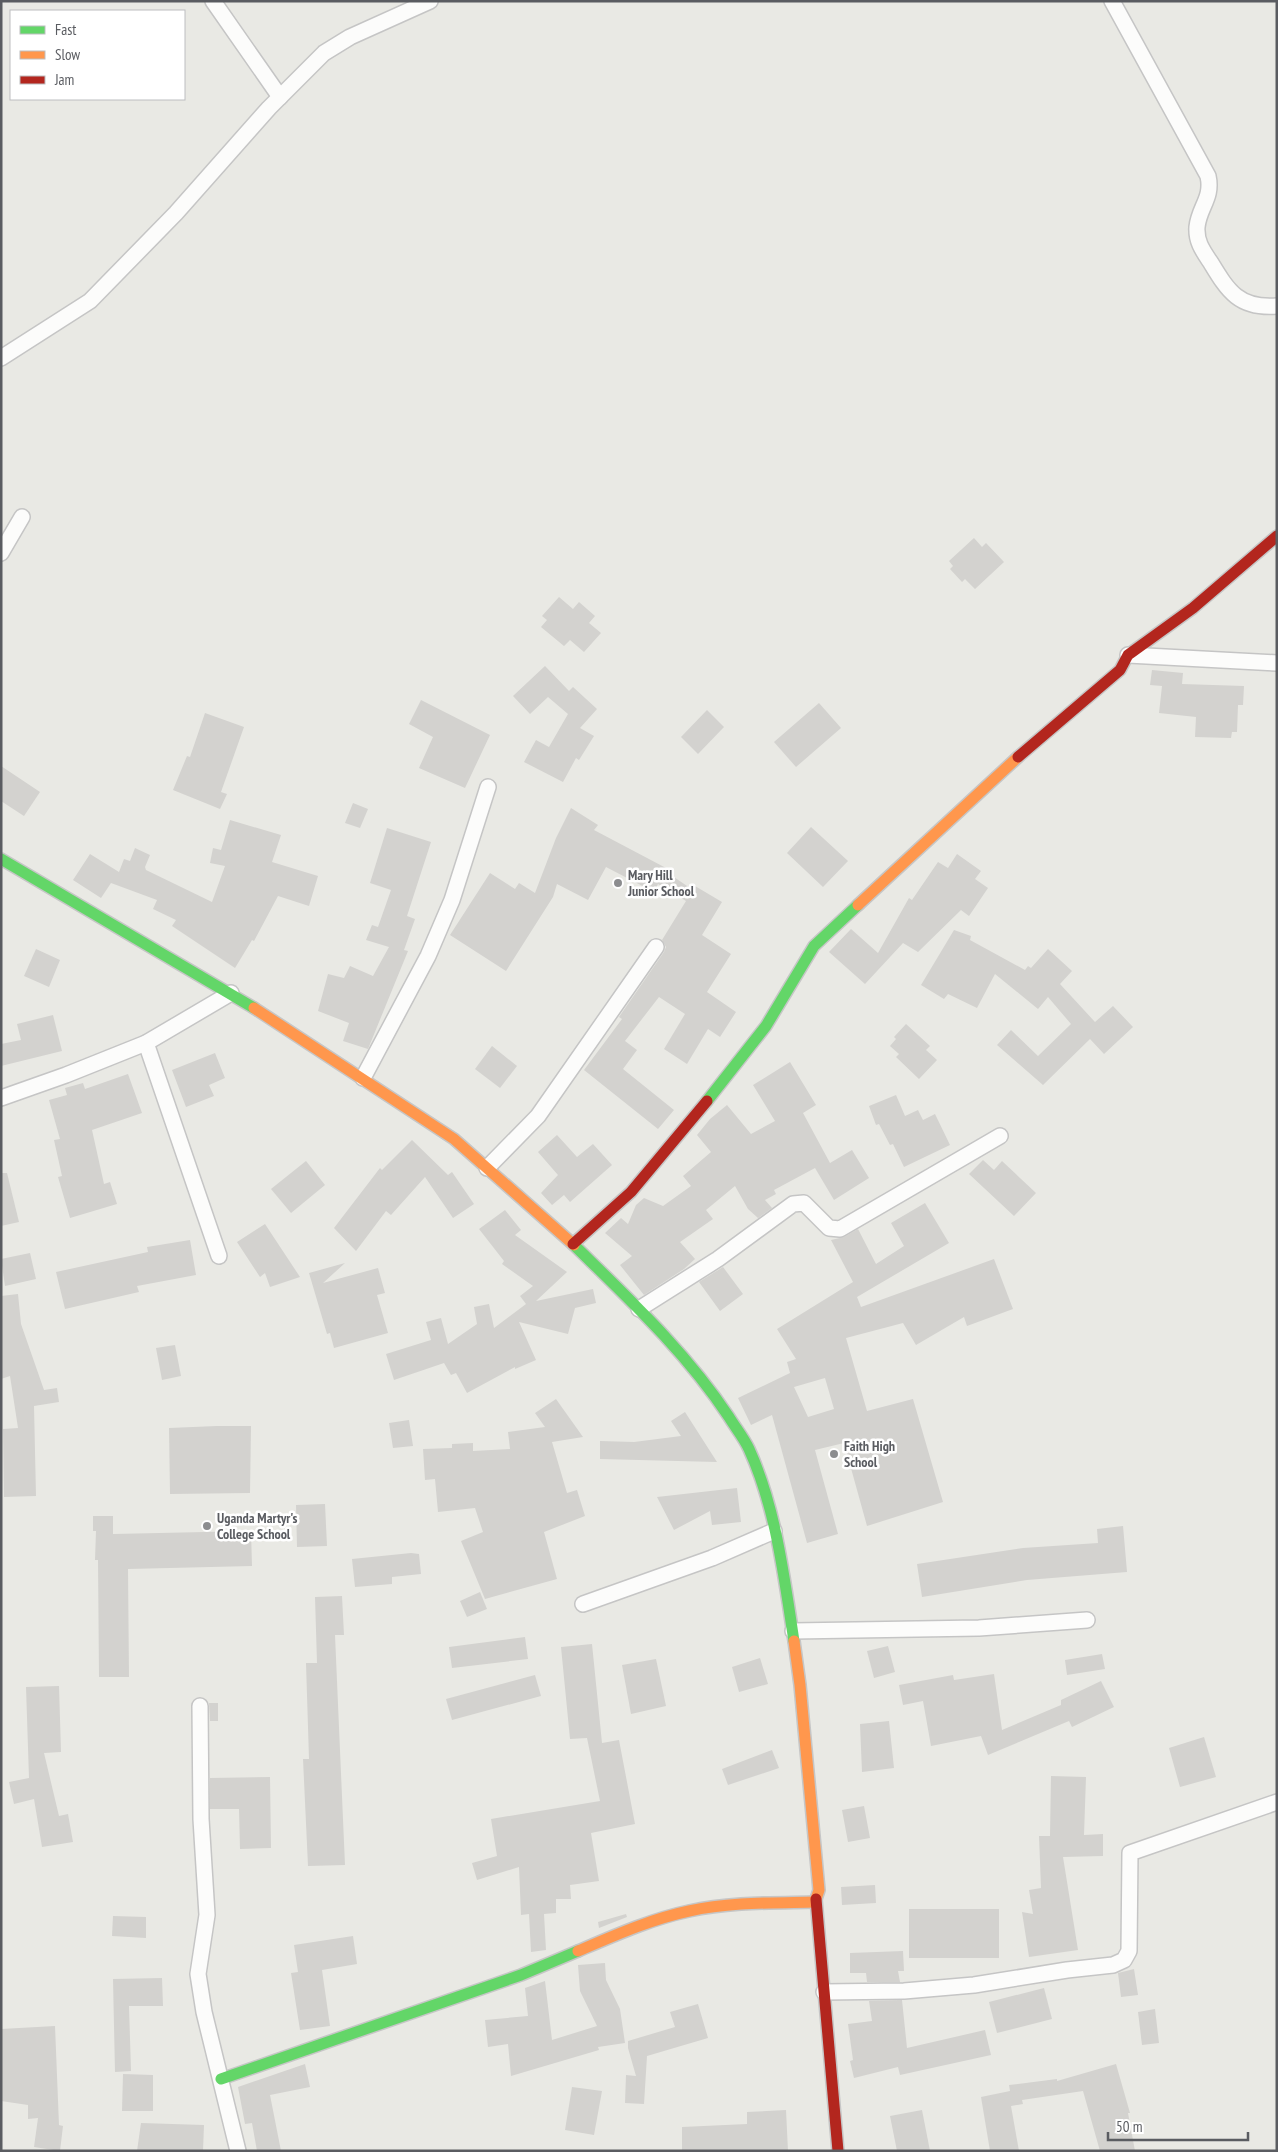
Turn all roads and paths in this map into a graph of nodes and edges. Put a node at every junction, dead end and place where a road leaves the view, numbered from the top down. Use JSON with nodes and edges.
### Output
{"nodes":[{"id":1,"x":213,"y":1,"type":"edge"},
{"id":2,"x":430,"y":1,"type":"edge"},
{"id":3,"x":1112,"y":1,"type":"edge"},
{"id":4,"x":280,"y":96,"type":"junction"},
{"id":5,"x":1277,"y":306,"type":"edge"},
{"id":6,"x":1,"y":358,"type":"edge"},
{"id":7,"x":22,"y":517,"type":"dead end"},
{"id":8,"x":1277,"y":536,"type":"edge"},
{"id":9,"x":1,"y":553,"type":"edge"},
{"id":10,"x":1128,"y":655,"type":"junction"},
{"id":11,"x":1277,"y":663,"type":"edge"},
{"id":12,"x":488,"y":787,"type":"dead end"},
{"id":13,"x":1,"y":859,"type":"edge"},
{"id":14,"x":656,"y":947,"type":"dead end"},
{"id":15,"x":231,"y":993,"type":"junction"},
{"id":16,"x":146,"y":1043,"type":"junction"},
{"id":17,"x":363,"y":1078,"type":"junction"},
{"id":18,"x":1,"y":1098,"type":"edge"},
{"id":19,"x":1000,"y":1136,"type":"dead end"},
{"id":20,"x":487,"y":1168,"type":"junction"},
{"id":21,"x":573,"y":1244,"type":"junction"},
{"id":22,"x":219,"y":1256,"type":"dead end"},
{"id":23,"x":639,"y":1309,"type":"junction"},
{"id":24,"x":774,"y":1531,"type":"junction"},
{"id":25,"x":583,"y":1604,"type":"dead end"},
{"id":26,"x":1087,"y":1620,"type":"dead end"},
{"id":27,"x":793,"y":1631,"type":"junction"},
{"id":28,"x":200,"y":1706,"type":"dead end"},
{"id":29,"x":1277,"y":1802,"type":"edge"},
{"id":30,"x":815,"y":1902,"type":"junction"},
{"id":31,"x":824,"y":1992,"type":"junction"},
{"id":32,"x":221,"y":2079,"type":"junction"},
{"id":33,"x":238,"y":2151,"type":"edge"},
{"id":34,"x":838,"y":2151,"type":"edge"}],
"edges":[{"from":1,"to":4,"type":"street"},
{"from":2,"to":4,"type":"street"},
{"from":3,"to":5,"type":"street"},
{"from":4,"to":6,"type":"street"},
{"from":7,"to":9,"type":"street"},
{"from":8,"to":10,"type":"street"},
{"from":10,"to":11,"type":"street"},
{"from":10,"to":21,"type":"street"},
{"from":12,"to":17,"type":"street"},
{"from":13,"to":15,"type":"street"},
{"from":14,"to":20,"type":"street"},
{"from":15,"to":16,"type":"street"},
{"from":15,"to":17,"type":"street"},
{"from":16,"to":18,"type":"street"},
{"from":16,"to":22,"type":"street"},
{"from":17,"to":20,"type":"street"},
{"from":19,"to":23,"type":"street"},
{"from":20,"to":21,"type":"street"},
{"from":21,"to":23,"type":"street"},
{"from":23,"to":24,"type":"street"},
{"from":24,"to":25,"type":"street"},
{"from":24,"to":27,"type":"street"},
{"from":26,"to":27,"type":"street"},
{"from":27,"to":30,"type":"street"},
{"from":28,"to":32,"type":"street"},
{"from":29,"to":31,"type":"street"},
{"from":30,"to":31,"type":"street"},
{"from":30,"to":32,"type":"street"},
{"from":31,"to":34,"type":"street"},
{"from":32,"to":33,"type":"street"}]}
